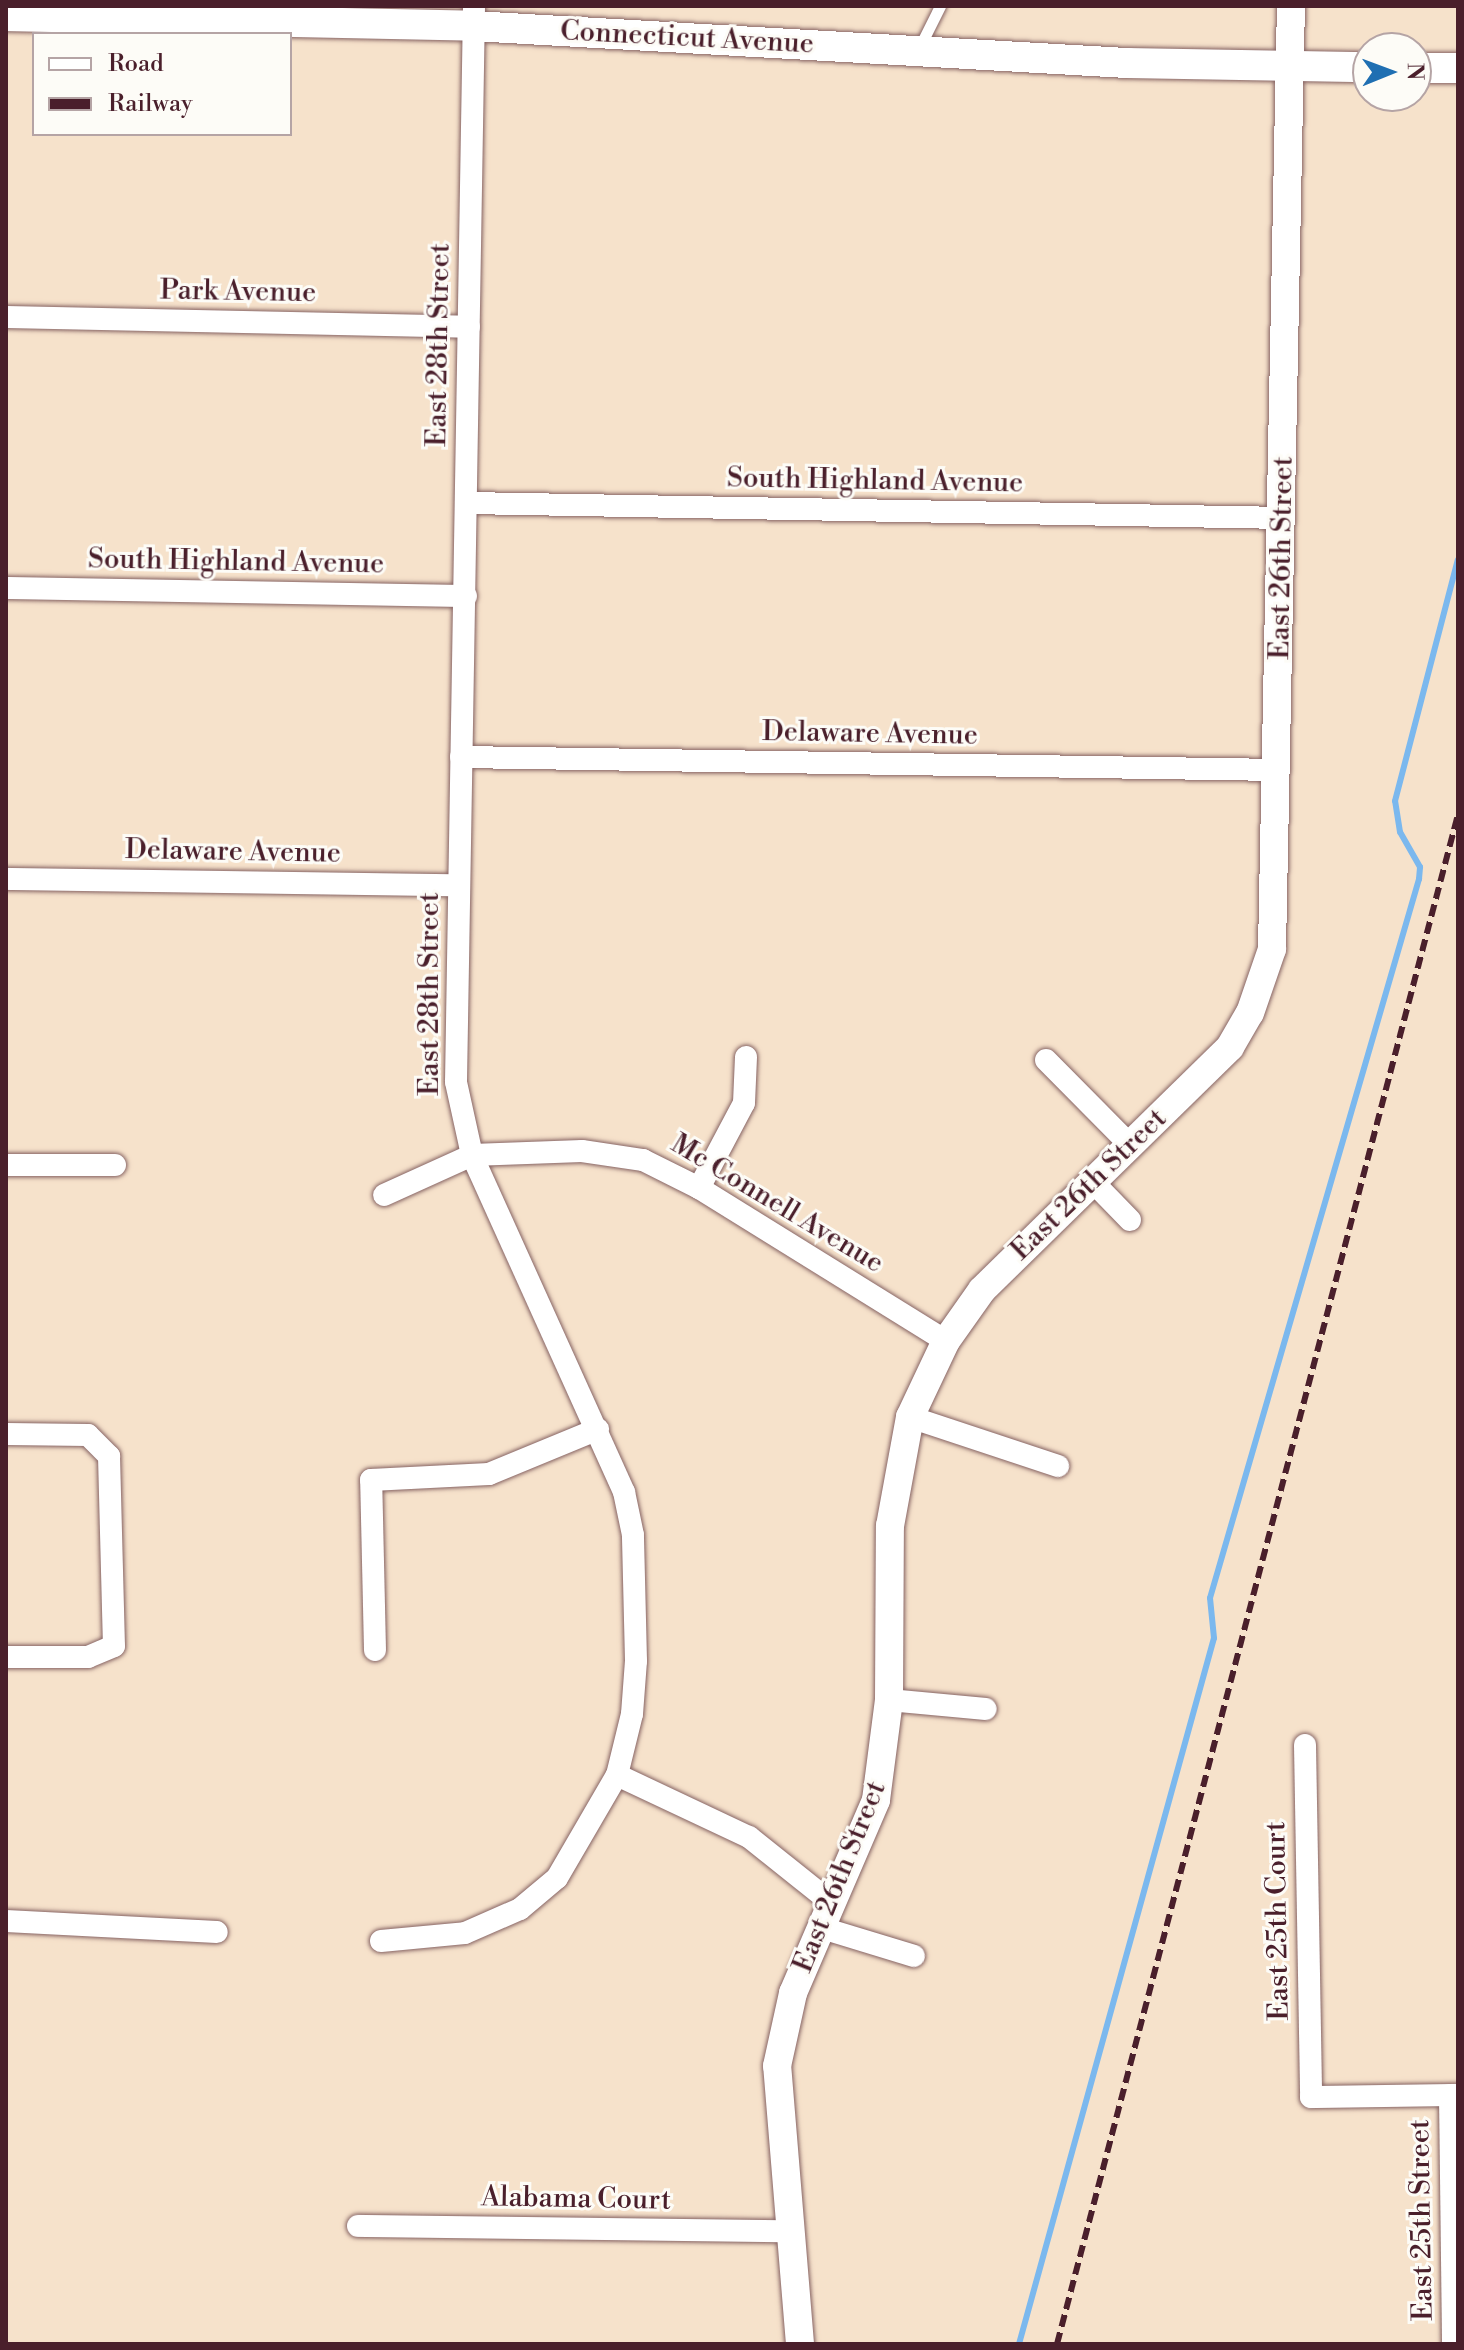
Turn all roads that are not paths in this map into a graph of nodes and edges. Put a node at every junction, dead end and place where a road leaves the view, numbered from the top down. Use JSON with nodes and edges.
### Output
{"nodes":[{"id":1,"x":940,"y":6,"type":"edge"},
{"id":2,"x":1291,"y":6,"type":"edge"},
{"id":3,"x":319,"y":14,"type":"edge"},
{"id":4,"x":6,"y":16,"type":"edge"},
{"id":5,"x":474,"y":16,"type":"edge"},
{"id":6,"x":918,"y":51,"type":"junction"},
{"id":7,"x":1289,"y":66,"type":"junction"},
{"id":8,"x":1352,"y":67,"type":"edge"},
{"id":9,"x":1432,"y":68,"type":"edge"},
{"id":10,"x":1458,"y":68,"type":"edge"},
{"id":11,"x":6,"y":317,"type":"edge"},
{"id":12,"x":469,"y":327,"type":"junction"},
{"id":13,"x":467,"y":503,"type":"junction"},
{"id":14,"x":1282,"y":518,"type":"junction"},
{"id":15,"x":6,"y":588,"type":"edge"},
{"id":16,"x":466,"y":596,"type":"junction"},
{"id":17,"x":461,"y":757,"type":"junction"},
{"id":18,"x":1278,"y":770,"type":"junction"},
{"id":19,"x":6,"y":879,"type":"edge"},
{"id":20,"x":459,"y":885,"type":"junction"},
{"id":21,"x":746,"y":1057,"type":"dead end"},
{"id":22,"x":1046,"y":1060,"type":"dead end"},
{"id":23,"x":1131,"y":1146,"type":"junction"},
{"id":24,"x":472,"y":1155,"type":"junction"},
{"id":25,"x":6,"y":1165,"type":"edge"},
{"id":26,"x":115,"y":1165,"type":"dead end"},
{"id":27,"x":1093,"y":1182,"type":"junction"},
{"id":28,"x":699,"y":1188,"type":"junction"},
{"id":29,"x":384,"y":1195,"type":"dead end"},
{"id":30,"x":1130,"y":1220,"type":"dead end"},
{"id":31,"x":946,"y":1341,"type":"junction"},
{"id":32,"x":910,"y":1417,"type":"junction"},
{"id":33,"x":598,"y":1429,"type":"junction"},
{"id":34,"x":6,"y":1434,"type":"edge"},
{"id":35,"x":1058,"y":1466,"type":"dead end"},
{"id":36,"x":375,"y":1650,"type":"dead end"},
{"id":37,"x":6,"y":1657,"type":"edge"},
{"id":38,"x":889,"y":1700,"type":"junction"},
{"id":39,"x":986,"y":1709,"type":"dead end"},
{"id":40,"x":1305,"y":1745,"type":"dead end"},
{"id":41,"x":617,"y":1775,"type":"junction"},
{"id":42,"x":827,"y":1916,"type":"junction"},
{"id":43,"x":6,"y":1921,"type":"edge"},
{"id":44,"x":217,"y":1932,"type":"dead end"},
{"id":45,"x":381,"y":1941,"type":"dead end"},
{"id":46,"x":914,"y":1956,"type":"dead end"},
{"id":47,"x":1454,"y":2095,"type":"edge"},
{"id":48,"x":358,"y":2226,"type":"dead end"},
{"id":49,"x":792,"y":2231,"type":"junction"},
{"id":50,"x":800,"y":2344,"type":"edge"},
{"id":51,"x":1453,"y":2344,"type":"edge"}],
"edges":[{"from":1,"to":6,"type":"lane"},
{"from":2,"to":7,"type":"street","name":"East 26th Street"},
{"from":3,"to":4,"type":"main road","name":"Connecticut Avenue"},
{"from":3,"to":5,"type":"main road","name":"Connecticut Avenue"},
{"from":5,"to":6,"type":"main road","name":"Connecticut Avenue"},
{"from":5,"to":12,"type":"street","name":"East 28th Street"},
{"from":6,"to":7,"type":"main road","name":"Connecticut Avenue"},
{"from":7,"to":8,"type":"main road","name":"Connecticut Avenue"},
{"from":7,"to":14,"type":"street","name":"East 26th Street"},
{"from":9,"to":10,"type":"main road"},
{"from":11,"to":12,"type":"street","name":"Park Avenue"},
{"from":12,"to":13,"type":"street","name":"East 28th Street"},
{"from":13,"to":14,"type":"street","name":"South Highland Avenue"},
{"from":13,"to":16,"type":"street","name":"East 28th Street"},
{"from":14,"to":18,"type":"street","name":"East 26th Street"},
{"from":15,"to":16,"type":"street","name":"South Highland Avenue"},
{"from":16,"to":17,"type":"street","name":"East 28th Street"},
{"from":17,"to":18,"type":"street","name":"Delaware Avenue"},
{"from":17,"to":20,"type":"street","name":"East 28th Street"},
{"from":18,"to":23,"type":"street","name":"East 26th Street"},
{"from":19,"to":20,"type":"street","name":"Delaware Avenue"},
{"from":20,"to":24,"type":"street","name":"East 28th Street"},
{"from":21,"to":28,"type":"street"},
{"from":22,"to":23,"type":"street"},
{"from":23,"to":27,"type":"street","name":"East 26th Street"},
{"from":24,"to":28,"type":"street","name":"Mc Connell Avenue"},
{"from":24,"to":29,"type":"street","name":"Mc Connell Avenue"},
{"from":24,"to":33,"type":"street","name":"East 28th Street"},
{"from":25,"to":26,"type":"street"},
{"from":27,"to":30,"type":"street"},
{"from":27,"to":31,"type":"street","name":"East 26th Street"},
{"from":28,"to":31,"type":"street","name":"Mc Connell Avenue"},
{"from":31,"to":32,"type":"street","name":"East 26th Street"},
{"from":32,"to":35,"type":"street"},
{"from":32,"to":38,"type":"street","name":"East 26th Street"},
{"from":33,"to":36,"type":"street"},
{"from":33,"to":41,"type":"street","name":"East 28th Street"},
{"from":34,"to":37,"type":"street"},
{"from":38,"to":39,"type":"street"},
{"from":38,"to":42,"type":"street","name":"East 26th Street"},
{"from":40,"to":47,"type":"street","name":"East 25th Court"},
{"from":41,"to":42,"type":"street"},
{"from":41,"to":45,"type":"street","name":"East 28th Street"},
{"from":42,"to":46,"type":"street"},
{"from":42,"to":49,"type":"street","name":"East 26th Street"},
{"from":43,"to":44,"type":"street"},
{"from":47,"to":51,"type":"street","name":"East 25th Street"},
{"from":48,"to":49,"type":"street","name":"Alabama Court"},
{"from":49,"to":50,"type":"street","name":"East 26th Street"}]}
